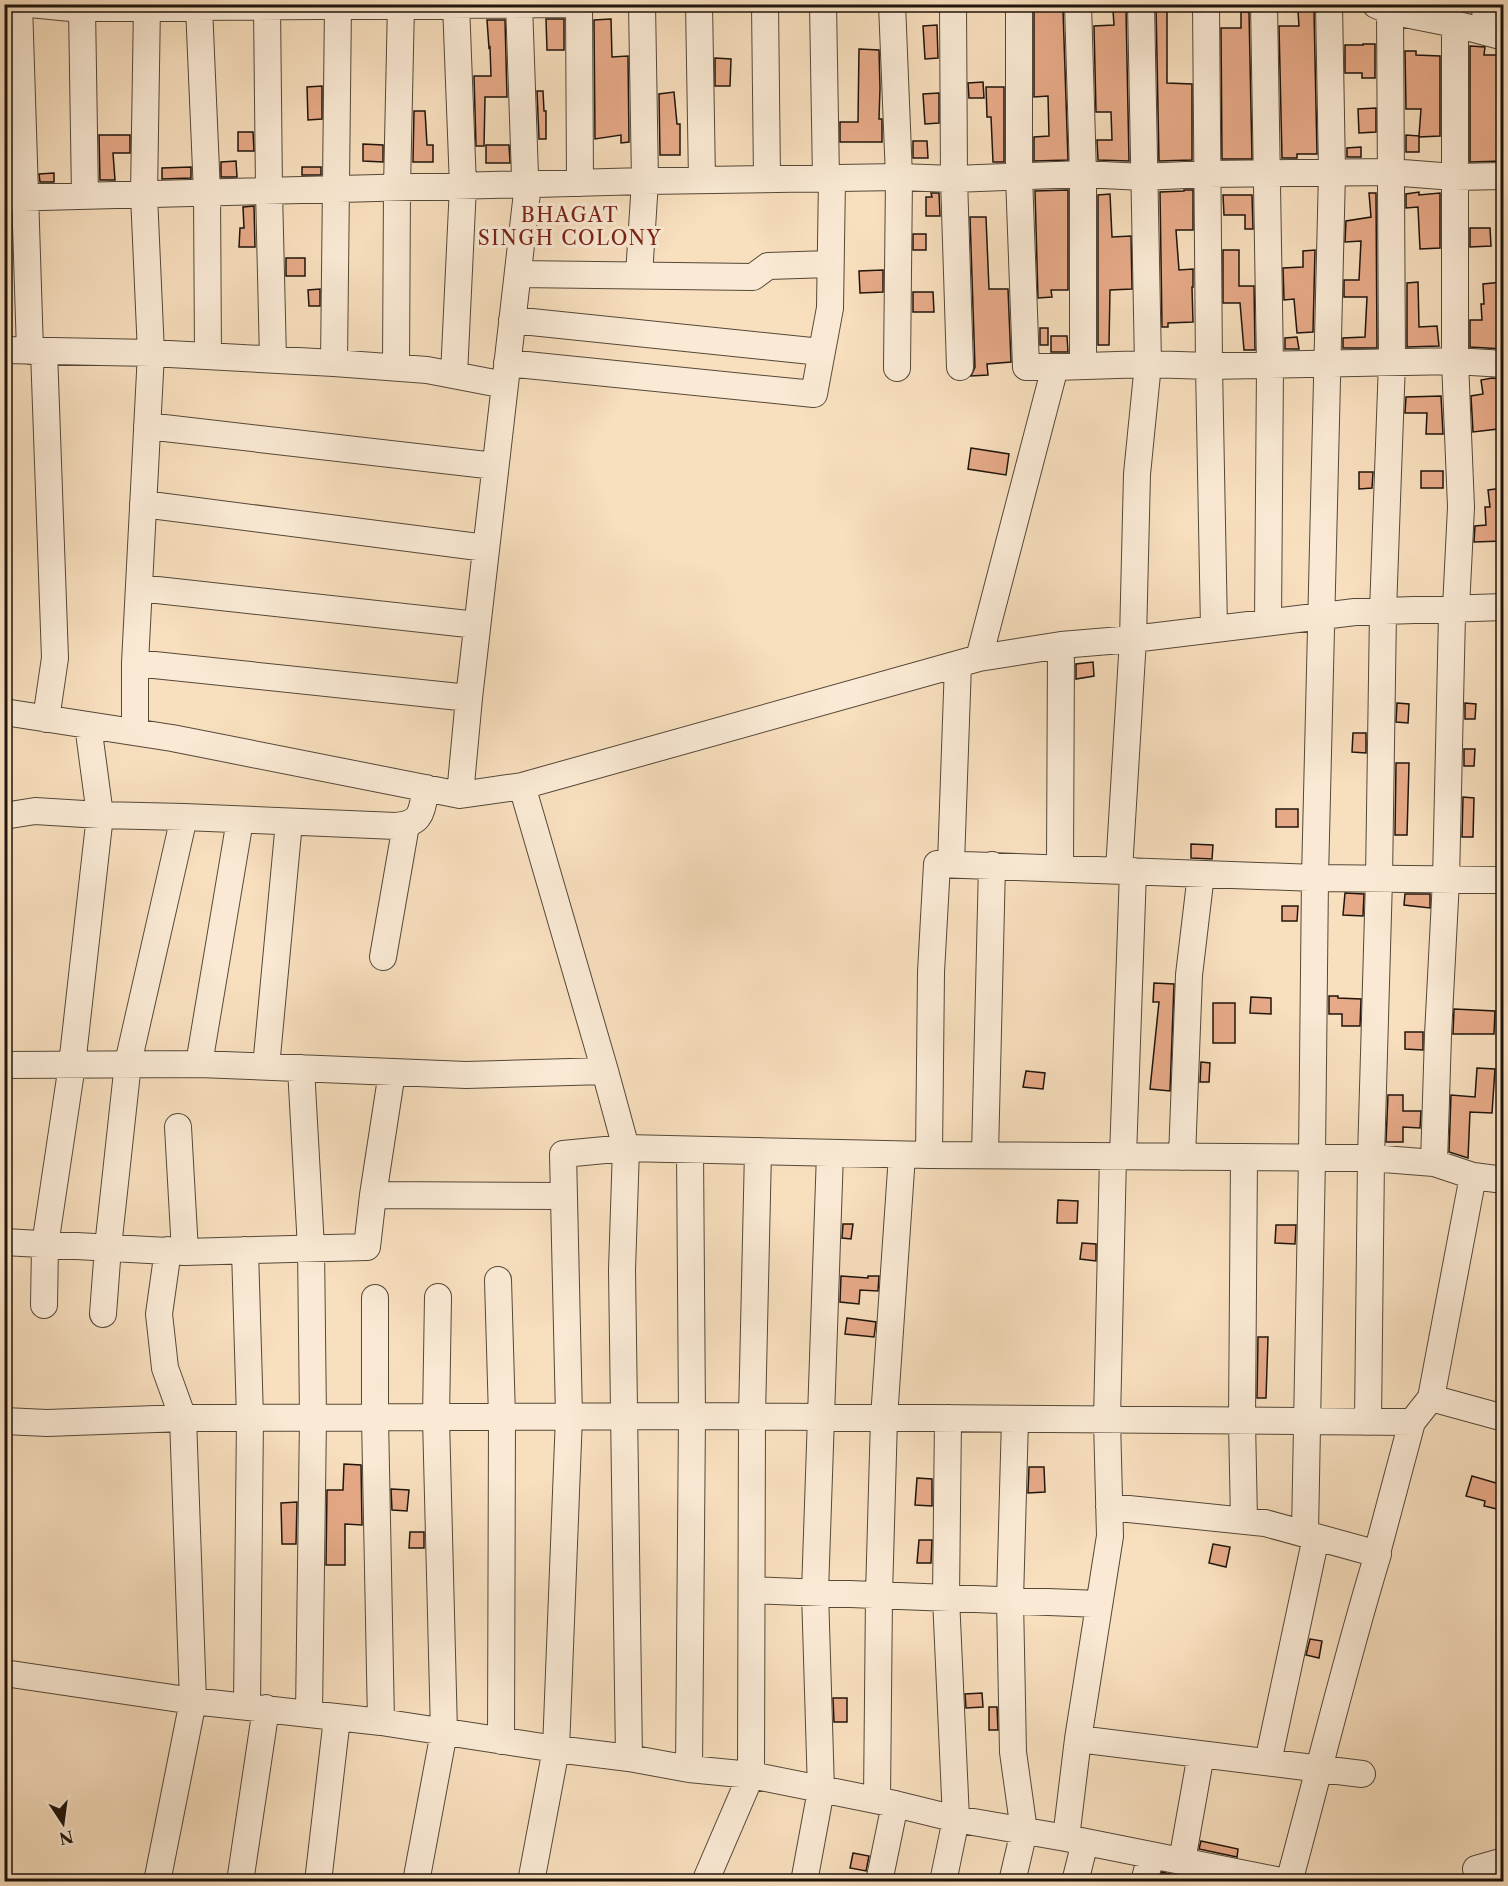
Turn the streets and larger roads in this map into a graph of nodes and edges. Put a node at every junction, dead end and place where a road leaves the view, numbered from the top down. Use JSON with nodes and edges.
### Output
{"nodes":[{"id":1,"x":19,"y":4,"type":"edge"},
{"id":2,"x":30,"y":4,"type":"edge"},
{"id":3,"x":578,"y":4,"type":"edge"},
{"id":4,"x":642,"y":4,"type":"edge"},
{"id":5,"x":699,"y":4,"type":"edge"},
{"id":6,"x":765,"y":4,"type":"edge"},
{"id":7,"x":823,"y":4,"type":"edge"},
{"id":8,"x":892,"y":4,"type":"edge"},
{"id":9,"x":954,"y":4,"type":"edge"},
{"id":10,"x":1019,"y":4,"type":"edge"},
{"id":11,"x":1078,"y":4,"type":"edge"},
{"id":12,"x":1141,"y":4,"type":"edge"},
{"id":13,"x":1206,"y":4,"type":"edge"},
{"id":14,"x":1264,"y":4,"type":"edge"},
{"id":15,"x":1329,"y":4,"type":"edge"},
{"id":16,"x":1485,"y":4,"type":"edge"},
{"id":17,"x":36,"y":5,"type":"edge"},
{"id":18,"x":401,"y":5,"type":"edge"},
{"id":19,"x":456,"y":5,"type":"edge"},
{"id":20,"x":519,"y":5,"type":"edge"},
{"id":21,"x":147,"y":6,"type":"edge"},
{"id":22,"x":241,"y":6,"type":"edge"},
{"id":23,"x":338,"y":6,"type":"edge"},
{"id":24,"x":199,"y":7,"type":"junction"},
{"id":25,"x":267,"y":7,"type":"junction"},
{"id":26,"x":82,"y":8,"type":"junction"},
{"id":27,"x":1383,"y":8,"type":"edge"},
{"id":28,"x":1424,"y":12,"type":"edge"},
{"id":29,"x":1455,"y":24,"type":"junction"},
{"id":30,"x":1495,"y":34,"type":"edge"},
{"id":31,"x":1332,"y":172,"type":"junction"},
{"id":32,"x":1390,"y":172,"type":"junction"},
{"id":33,"x":1083,"y":174,"type":"junction"},
{"id":34,"x":1207,"y":174,"type":"junction"},
{"id":35,"x":1268,"y":174,"type":"junction"},
{"id":36,"x":1019,"y":176,"type":"junction"},
{"id":37,"x":1503,"y":176,"type":"edge"},
{"id":38,"x":899,"y":177,"type":"junction"},
{"id":39,"x":1143,"y":177,"type":"junction"},
{"id":40,"x":1454,"y":177,"type":"junction"},
{"id":41,"x":829,"y":178,"type":"junction"},
{"id":42,"x":767,"y":179,"type":"junction"},
{"id":43,"x":954,"y":179,"type":"junction"},
{"id":44,"x":702,"y":180,"type":"junction"},
{"id":45,"x":645,"y":181,"type":"junction"},
{"id":46,"x":580,"y":183,"type":"junction"},
{"id":47,"x":528,"y":184,"type":"junction"},
{"id":48,"x":463,"y":186,"type":"junction"},
{"id":49,"x":397,"y":188,"type":"junction"},
{"id":50,"x":336,"y":189,"type":"junction"},
{"id":51,"x":269,"y":191,"type":"junction"},
{"id":52,"x":207,"y":193,"type":"junction"},
{"id":53,"x":144,"y":195,"type":"junction"},
{"id":54,"x":85,"y":196,"type":"junction"},
{"id":55,"x":15,"y":198,"type":"edge"},
{"id":56,"x":830,"y":264,"type":"junction"},
{"id":57,"x":518,"y":274,"type":"junction"},
{"id":58,"x":639,"y":275,"type":"junction"},
{"id":59,"x":512,"y":320,"type":"junction"},
{"id":60,"x":4,"y":350,"type":"edge"},
{"id":61,"x":37,"y":351,"type":"junction"},
{"id":62,"x":822,"y":352,"type":"junction"},
{"id":63,"x":151,"y":353,"type":"junction"},
{"id":64,"x":208,"y":355,"type":"junction"},
{"id":65,"x":273,"y":359,"type":"junction"},
{"id":66,"x":1455,"y":361,"type":"junction"},
{"id":67,"x":1392,"y":362,"type":"junction"},
{"id":68,"x":334,"y":363,"type":"junction"},
{"id":69,"x":1148,"y":364,"type":"junction"},
{"id":70,"x":1326,"y":364,"type":"junction"},
{"id":71,"x":1503,"y":364,"type":"edge"},
{"id":72,"x":1270,"y":365,"type":"junction"},
{"id":73,"x":1083,"y":366,"type":"junction"},
{"id":74,"x":1209,"y":366,"type":"junction"},
{"id":75,"x":960,"y":367,"type":"dead end"},
{"id":76,"x":1055,"y":367,"type":"junction"},
{"id":77,"x":396,"y":368,"type":"junction"},
{"id":78,"x":897,"y":368,"type":"dead end"},
{"id":79,"x":506,"y":374,"type":"junction"},
{"id":80,"x":454,"y":375,"type":"junction"},
{"id":81,"x":147,"y":426,"type":"junction"},
{"id":82,"x":495,"y":466,"type":"junction"},
{"id":83,"x":143,"y":504,"type":"junction"},
{"id":84,"x":486,"y":548,"type":"junction"},
{"id":85,"x":139,"y":588,"type":"junction"},
{"id":86,"x":1503,"y":607,"type":"edge"},
{"id":87,"x":1456,"y":608,"type":"junction"},
{"id":88,"x":1383,"y":610,"type":"junction"},
{"id":89,"x":1320,"y":616,"type":"junction"},
{"id":90,"x":1268,"y":622,"type":"junction"},
{"id":91,"x":477,"y":625,"type":"junction"},
{"id":92,"x":1214,"y":629,"type":"junction"},
{"id":93,"x":1134,"y":639,"type":"junction"},
{"id":94,"x":1061,"y":645,"type":"junction"},
{"id":95,"x":968,"y":661,"type":"junction"},
{"id":96,"x":135,"y":663,"type":"junction"},
{"id":97,"x":469,"y":698,"type":"junction"},
{"id":98,"x":4,"y":712,"type":"edge"},
{"id":99,"x":46,"y":719,"type":"junction"},
{"id":100,"x":88,"y":725,"type":"junction"},
{"id":101,"x":135,"y":732,"type":"junction"},
{"id":102,"x":522,"y":786,"type":"junction"},
{"id":103,"x":426,"y":788,"type":"junction"},
{"id":104,"x":460,"y":795,"type":"junction"},
{"id":105,"x":100,"y":815,"type":"junction"},
{"id":106,"x":4,"y":816,"type":"edge"},
{"id":107,"x":184,"y":816,"type":"junction"},
{"id":108,"x":240,"y":820,"type":"junction"},
{"id":109,"x":289,"y":822,"type":"junction"},
{"id":110,"x":406,"y":825,"type":"junction"},
{"id":111,"x":951,"y":863,"type":"junction"},
{"id":112,"x":992,"y":865,"type":"junction"},
{"id":113,"x":1060,"y":868,"type":"junction"},
{"id":114,"x":1126,"y":871,"type":"junction"},
{"id":115,"x":1201,"y":874,"type":"junction"},
{"id":116,"x":1315,"y":878,"type":"junction"},
{"id":117,"x":1379,"y":879,"type":"junction"},
{"id":118,"x":1446,"y":880,"type":"junction"},
{"id":119,"x":1503,"y":880,"type":"edge"},
{"id":120,"x":383,"y":957,"type":"dead end"},
{"id":121,"x":128,"y":1063,"type":"junction"},
{"id":122,"x":199,"y":1064,"type":"junction"},
{"id":123,"x":4,"y":1065,"type":"edge"},
{"id":124,"x":72,"y":1065,"type":"junction"},
{"id":125,"x":266,"y":1067,"type":"junction"},
{"id":126,"x":301,"y":1068,"type":"junction"},
{"id":127,"x":605,"y":1071,"type":"junction"},
{"id":128,"x":392,"y":1072,"type":"junction"},
{"id":129,"x":178,"y":1127,"type":"dead end"},
{"id":130,"x":626,"y":1148,"type":"junction"},
{"id":131,"x":690,"y":1150,"type":"junction"},
{"id":132,"x":758,"y":1151,"type":"junction"},
{"id":133,"x":830,"y":1153,"type":"junction"},
{"id":134,"x":902,"y":1155,"type":"junction"},
{"id":135,"x":929,"y":1155,"type":"junction"},
{"id":136,"x":985,"y":1155,"type":"junction"},
{"id":137,"x":1118,"y":1156,"type":"junction"},
{"id":138,"x":1182,"y":1157,"type":"junction"},
{"id":139,"x":1245,"y":1157,"type":"junction"},
{"id":140,"x":1312,"y":1157,"type":"junction"},
{"id":141,"x":1371,"y":1158,"type":"junction"},
{"id":142,"x":1434,"y":1163,"type":"junction"},
{"id":143,"x":1473,"y":1176,"type":"junction"},
{"id":144,"x":1503,"y":1180,"type":"edge"},
{"id":145,"x":373,"y":1195,"type":"junction"},
{"id":146,"x":564,"y":1196,"type":"junction"},
{"id":147,"x":4,"y":1242,"type":"edge"},
{"id":148,"x":45,"y":1245,"type":"junction"},
{"id":149,"x":108,"y":1247,"type":"junction"},
{"id":150,"x":311,"y":1248,"type":"junction"},
{"id":151,"x":245,"y":1250,"type":"junction"},
{"id":152,"x":177,"y":1251,"type":"junction"},
{"id":153,"x":498,"y":1280,"type":"dead end"},
{"id":154,"x":438,"y":1297,"type":"dead end"},
{"id":155,"x":375,"y":1298,"type":"dead end"},
{"id":156,"x":44,"y":1305,"type":"dead end"},
{"id":157,"x":104,"y":1314,"type":"dead end"},
{"id":158,"x":1431,"y":1398,"type":"junction"},
{"id":159,"x":568,"y":1416,"type":"junction"},
{"id":160,"x":692,"y":1416,"type":"junction"},
{"id":161,"x":752,"y":1416,"type":"junction"},
{"id":162,"x":502,"y":1417,"type":"junction"},
{"id":163,"x":624,"y":1417,"type":"junction"},
{"id":164,"x":821,"y":1417,"type":"junction"},
{"id":165,"x":183,"y":1418,"type":"junction"},
{"id":166,"x":250,"y":1418,"type":"junction"},
{"id":167,"x":313,"y":1418,"type":"junction"},
{"id":168,"x":375,"y":1418,"type":"junction"},
{"id":169,"x":436,"y":1418,"type":"junction"},
{"id":170,"x":884,"y":1418,"type":"junction"},
{"id":171,"x":948,"y":1418,"type":"junction"},
{"id":172,"x":1503,"y":1418,"type":"edge"},
{"id":173,"x":1015,"y":1419,"type":"junction"},
{"id":174,"x":1107,"y":1420,"type":"junction"},
{"id":175,"x":1242,"y":1420,"type":"junction"},
{"id":176,"x":4,"y":1421,"type":"edge"},
{"id":177,"x":1307,"y":1421,"type":"junction"},
{"id":178,"x":1368,"y":1422,"type":"junction"},
{"id":179,"x":1412,"y":1422,"type":"junction"},
{"id":180,"x":1109,"y":1507,"type":"junction"},
{"id":181,"x":1244,"y":1521,"type":"junction"},
{"id":182,"x":1310,"y":1535,"type":"junction"},
{"id":183,"x":1377,"y":1553,"type":"junction"},
{"id":184,"x":752,"y":1590,"type":"junction"},
{"id":185,"x":815,"y":1592,"type":"junction"},
{"id":186,"x":879,"y":1595,"type":"junction"},
{"id":187,"x":946,"y":1598,"type":"junction"},
{"id":188,"x":1010,"y":1600,"type":"junction"},
{"id":189,"x":1099,"y":1604,"type":"junction"},
{"id":190,"x":4,"y":1673,"type":"edge"},
{"id":191,"x":193,"y":1701,"type":"junction"},
{"id":192,"x":257,"y":1707,"type":"junction"},
{"id":193,"x":309,"y":1714,"type":"junction"},
{"id":194,"x":337,"y":1718,"type":"junction"},
{"id":195,"x":381,"y":1722,"type":"junction"},
{"id":196,"x":444,"y":1732,"type":"junction"},
{"id":197,"x":1078,"y":1739,"type":"junction"},
{"id":198,"x":501,"y":1741,"type":"junction"},
{"id":199,"x":556,"y":1749,"type":"junction"},
{"id":200,"x":1201,"y":1754,"type":"junction"},
{"id":201,"x":629,"y":1758,"type":"junction"},
{"id":202,"x":1268,"y":1762,"type":"junction"},
{"id":203,"x":689,"y":1769,"type":"junction"},
{"id":204,"x":1320,"y":1769,"type":"junction"},
{"id":205,"x":1362,"y":1774,"type":"dead end"},
{"id":206,"x":751,"y":1775,"type":"junction"},
{"id":207,"x":821,"y":1790,"type":"junction"},
{"id":208,"x":886,"y":1802,"type":"junction"},
{"id":209,"x":956,"y":1819,"type":"junction"},
{"id":210,"x":1024,"y":1831,"type":"junction"},
{"id":211,"x":1076,"y":1840,"type":"junction"},
{"id":212,"x":1151,"y":1855,"type":"junction"},
{"id":213,"x":1182,"y":1861,"type":"junction"},
{"id":214,"x":1503,"y":1862,"type":"edge"},
{"id":215,"x":1476,"y":1869,"type":"dead end"},
{"id":216,"x":157,"y":1881,"type":"edge"},
{"id":217,"x":240,"y":1881,"type":"edge"},
{"id":218,"x":318,"y":1881,"type":"edge"},
{"id":219,"x":416,"y":1881,"type":"edge"},
{"id":220,"x":531,"y":1881,"type":"edge"},
{"id":221,"x":705,"y":1881,"type":"edge"},
{"id":222,"x":804,"y":1881,"type":"edge"},
{"id":223,"x":879,"y":1881,"type":"edge"},
{"id":224,"x":943,"y":1881,"type":"edge"},
{"id":225,"x":1012,"y":1881,"type":"edge"},
{"id":226,"x":1075,"y":1881,"type":"edge"},
{"id":227,"x":1144,"y":1881,"type":"edge"},
{"id":228,"x":1288,"y":1881,"type":"edge"}],
"edges":[{"from":1,"to":55,"type":"street"},
{"from":2,"to":17,"type":"street"},
{"from":3,"to":20,"type":"street"},
{"from":3,"to":46,"type":"street"},
{"from":4,"to":45,"type":"street"},
{"from":5,"to":44,"type":"street"},
{"from":6,"to":42,"type":"street"},
{"from":7,"to":41,"type":"street"},
{"from":8,"to":38,"type":"street"},
{"from":9,"to":43,"type":"street"},
{"from":10,"to":36,"type":"street"},
{"from":11,"to":33,"type":"street"},
{"from":12,"to":39,"type":"street"},
{"from":13,"to":34,"type":"street"},
{"from":14,"to":35,"type":"street"},
{"from":15,"to":31,"type":"street"},
{"from":16,"to":30,"type":"street"},
{"from":17,"to":26,"type":"street"},
{"from":18,"to":19,"type":"street"},
{"from":18,"to":23,"type":"street"},
{"from":18,"to":49,"type":"street"},
{"from":19,"to":20,"type":"street"},
{"from":19,"to":48,"type":"street"},
{"from":20,"to":47,"type":"street"},
{"from":21,"to":24,"type":"street"},
{"from":21,"to":26,"type":"street"},
{"from":21,"to":53,"type":"street"},
{"from":22,"to":24,"type":"street"},
{"from":22,"to":25,"type":"street"},
{"from":23,"to":25,"type":"street"},
{"from":23,"to":50,"type":"street"},
{"from":24,"to":52,"type":"street"},
{"from":25,"to":51,"type":"street"},
{"from":26,"to":54,"type":"street"},
{"from":27,"to":28,"type":"street"},
{"from":27,"to":32,"type":"street"},
{"from":28,"to":29,"type":"street"},
{"from":29,"to":30,"type":"street"},
{"from":29,"to":40,"type":"street"},
{"from":31,"to":32,"type":"street"},
{"from":31,"to":35,"type":"street"},
{"from":31,"to":70,"type":"street"},
{"from":32,"to":40,"type":"street"},
{"from":32,"to":67,"type":"street"},
{"from":33,"to":36,"type":"street"},
{"from":33,"to":39,"type":"street"},
{"from":33,"to":73,"type":"street"},
{"from":34,"to":35,"type":"street"},
{"from":34,"to":39,"type":"street"},
{"from":34,"to":74,"type":"street"},
{"from":35,"to":72,"type":"street"},
{"from":36,"to":43,"type":"street"},
{"from":36,"to":76,"type":"street"},
{"from":37,"to":40,"type":"street"},
{"from":38,"to":41,"type":"street"},
{"from":38,"to":43,"type":"street"},
{"from":38,"to":78,"type":"street"},
{"from":39,"to":69,"type":"street"},
{"from":40,"to":66,"type":"street"},
{"from":41,"to":42,"type":"street"},
{"from":41,"to":56,"type":"street"},
{"from":42,"to":44,"type":"street"},
{"from":43,"to":75,"type":"street"},
{"from":44,"to":45,"type":"street"},
{"from":45,"to":46,"type":"street"},
{"from":45,"to":58,"type":"street"},
{"from":46,"to":47,"type":"street"},
{"from":47,"to":48,"type":"street"},
{"from":47,"to":57,"type":"street"},
{"from":48,"to":49,"type":"street"},
{"from":48,"to":80,"type":"street"},
{"from":49,"to":50,"type":"street"},
{"from":49,"to":77,"type":"street"},
{"from":50,"to":51,"type":"street"},
{"from":50,"to":68,"type":"street"},
{"from":51,"to":52,"type":"street"},
{"from":51,"to":65,"type":"street"},
{"from":52,"to":53,"type":"street"},
{"from":52,"to":64,"type":"street"},
{"from":53,"to":54,"type":"street"},
{"from":53,"to":63,"type":"street"},
{"from":54,"to":55,"type":"street"},
{"from":55,"to":61,"type":"street"},
{"from":56,"to":58,"type":"street"},
{"from":56,"to":62,"type":"street"},
{"from":57,"to":58,"type":"street"},
{"from":57,"to":59,"type":"street"},
{"from":59,"to":62,"type":"street"},
{"from":59,"to":79,"type":"street"},
{"from":60,"to":61,"type":"street"},
{"from":61,"to":63,"type":"street"},
{"from":61,"to":99,"type":"street"},
{"from":62,"to":79,"type":"street"},
{"from":63,"to":64,"type":"street"},
{"from":63,"to":81,"type":"street"},
{"from":64,"to":65,"type":"street"},
{"from":65,"to":68,"type":"street"},
{"from":66,"to":67,"type":"street"},
{"from":66,"to":71,"type":"street"},
{"from":66,"to":87,"type":"street"},
{"from":67,"to":70,"type":"street"},
{"from":67,"to":88,"type":"street"},
{"from":68,"to":77,"type":"street"},
{"from":69,"to":73,"type":"street"},
{"from":69,"to":74,"type":"street"},
{"from":69,"to":93,"type":"street"},
{"from":70,"to":72,"type":"street"},
{"from":70,"to":89,"type":"street"},
{"from":72,"to":74,"type":"street"},
{"from":72,"to":90,"type":"street"},
{"from":73,"to":76,"type":"street"},
{"from":74,"to":92,"type":"street"},
{"from":76,"to":95,"type":"street"},
{"from":77,"to":80,"type":"street"},
{"from":79,"to":80,"type":"street"},
{"from":79,"to":82,"type":"street"},
{"from":81,"to":82,"type":"street"},
{"from":81,"to":83,"type":"street"},
{"from":82,"to":84,"type":"street"},
{"from":83,"to":84,"type":"street"},
{"from":83,"to":85,"type":"street"},
{"from":84,"to":91,"type":"street"},
{"from":85,"to":91,"type":"street"},
{"from":85,"to":96,"type":"street"},
{"from":86,"to":87,"type":"street"},
{"from":87,"to":88,"type":"street"},
{"from":87,"to":118,"type":"street"},
{"from":88,"to":89,"type":"street"},
{"from":88,"to":117,"type":"street"},
{"from":89,"to":90,"type":"street"},
{"from":89,"to":116,"type":"street"},
{"from":90,"to":92,"type":"street"},
{"from":91,"to":97,"type":"street"},
{"from":92,"to":93,"type":"street"},
{"from":93,"to":94,"type":"street"},
{"from":93,"to":114,"type":"street"},
{"from":94,"to":95,"type":"street"},
{"from":94,"to":113,"type":"street"},
{"from":95,"to":102,"type":"street"},
{"from":95,"to":111,"type":"street"},
{"from":96,"to":97,"type":"street"},
{"from":96,"to":101,"type":"street"},
{"from":97,"to":104,"type":"street"},
{"from":98,"to":99,"type":"street"},
{"from":99,"to":100,"type":"street"},
{"from":100,"to":101,"type":"street"},
{"from":100,"to":105,"type":"street"},
{"from":101,"to":103,"type":"street"},
{"from":102,"to":104,"type":"street"},
{"from":102,"to":127,"type":"street"},
{"from":103,"to":104,"type":"street"},
{"from":103,"to":110,"type":"street"},
{"from":105,"to":106,"type":"street"},
{"from":105,"to":107,"type":"street"},
{"from":105,"to":124,"type":"street"},
{"from":107,"to":108,"type":"street"},
{"from":107,"to":121,"type":"street"},
{"from":108,"to":109,"type":"street"},
{"from":108,"to":122,"type":"street"},
{"from":109,"to":110,"type":"street"},
{"from":109,"to":125,"type":"street"},
{"from":110,"to":120,"type":"street"},
{"from":111,"to":112,"type":"street"},
{"from":111,"to":135,"type":"street"},
{"from":112,"to":113,"type":"street"},
{"from":112,"to":136,"type":"street"},
{"from":113,"to":114,"type":"street"},
{"from":114,"to":115,"type":"street"},
{"from":114,"to":137,"type":"street"},
{"from":115,"to":116,"type":"street"},
{"from":115,"to":138,"type":"street"},
{"from":116,"to":117,"type":"street"},
{"from":116,"to":140,"type":"street"},
{"from":117,"to":118,"type":"street"},
{"from":117,"to":141,"type":"street"},
{"from":118,"to":119,"type":"street"},
{"from":118,"to":142,"type":"street"},
{"from":121,"to":122,"type":"street"},
{"from":121,"to":124,"type":"street"},
{"from":121,"to":149,"type":"street"},
{"from":122,"to":125,"type":"street"},
{"from":123,"to":124,"type":"street"},
{"from":124,"to":148,"type":"street"},
{"from":125,"to":126,"type":"street"},
{"from":126,"to":128,"type":"street"},
{"from":126,"to":150,"type":"street"},
{"from":127,"to":128,"type":"street"},
{"from":127,"to":130,"type":"street"},
{"from":128,"to":145,"type":"street"},
{"from":129,"to":152,"type":"street"},
{"from":130,"to":131,"type":"street"},
{"from":130,"to":146,"type":"street"},
{"from":130,"to":163,"type":"street"},
{"from":131,"to":132,"type":"street"},
{"from":131,"to":160,"type":"street"},
{"from":132,"to":133,"type":"street"},
{"from":132,"to":161,"type":"street"},
{"from":133,"to":134,"type":"street"},
{"from":133,"to":164,"type":"street"},
{"from":134,"to":135,"type":"street"},
{"from":134,"to":170,"type":"street"},
{"from":135,"to":136,"type":"street"},
{"from":136,"to":137,"type":"street"},
{"from":137,"to":138,"type":"street"},
{"from":137,"to":174,"type":"street"},
{"from":138,"to":139,"type":"street"},
{"from":139,"to":140,"type":"street"},
{"from":139,"to":175,"type":"street"},
{"from":140,"to":141,"type":"street"},
{"from":140,"to":177,"type":"street"},
{"from":141,"to":142,"type":"street"},
{"from":141,"to":178,"type":"street"},
{"from":142,"to":143,"type":"street"},
{"from":143,"to":144,"type":"street"},
{"from":143,"to":158,"type":"street"},
{"from":145,"to":146,"type":"street"},
{"from":145,"to":150,"type":"street"},
{"from":146,"to":159,"type":"street"},
{"from":147,"to":148,"type":"street"},
{"from":148,"to":149,"type":"street"},
{"from":148,"to":156,"type":"street"},
{"from":149,"to":152,"type":"street"},
{"from":149,"to":157,"type":"street"},
{"from":150,"to":151,"type":"street"},
{"from":150,"to":167,"type":"street"},
{"from":151,"to":152,"type":"street"},
{"from":151,"to":166,"type":"street"},
{"from":152,"to":165,"type":"street"},
{"from":153,"to":162,"type":"street"},
{"from":154,"to":169,"type":"street"},
{"from":155,"to":168,"type":"street"},
{"from":158,"to":172,"type":"street"},
{"from":158,"to":179,"type":"street"},
{"from":159,"to":162,"type":"street"},
{"from":159,"to":163,"type":"street"},
{"from":159,"to":199,"type":"street"},
{"from":160,"to":161,"type":"street"},
{"from":160,"to":163,"type":"street"},
{"from":160,"to":203,"type":"street"},
{"from":161,"to":164,"type":"street"},
{"from":161,"to":184,"type":"street"},
{"from":162,"to":169,"type":"street"},
{"from":162,"to":198,"type":"street"},
{"from":163,"to":201,"type":"street"},
{"from":164,"to":170,"type":"street"},
{"from":164,"to":185,"type":"street"},
{"from":165,"to":166,"type":"street"},
{"from":165,"to":176,"type":"street"},
{"from":165,"to":191,"type":"street"},
{"from":166,"to":167,"type":"street"},
{"from":166,"to":192,"type":"street"},
{"from":167,"to":168,"type":"street"},
{"from":167,"to":193,"type":"street"},
{"from":168,"to":169,"type":"street"},
{"from":168,"to":195,"type":"street"},
{"from":169,"to":196,"type":"street"},
{"from":170,"to":171,"type":"street"},
{"from":170,"to":186,"type":"street"},
{"from":171,"to":173,"type":"street"},
{"from":171,"to":187,"type":"street"},
{"from":173,"to":174,"type":"street"},
{"from":173,"to":188,"type":"street"},
{"from":174,"to":175,"type":"street"},
{"from":174,"to":180,"type":"street"},
{"from":175,"to":177,"type":"street"},
{"from":175,"to":181,"type":"street"},
{"from":177,"to":178,"type":"street"},
{"from":177,"to":182,"type":"street"},
{"from":178,"to":179,"type":"street"},
{"from":179,"to":183,"type":"street"},
{"from":180,"to":181,"type":"street"},
{"from":180,"to":189,"type":"street"},
{"from":181,"to":182,"type":"street"},
{"from":182,"to":183,"type":"street"},
{"from":182,"to":202,"type":"street"},
{"from":183,"to":204,"type":"street"},
{"from":184,"to":185,"type":"street"},
{"from":184,"to":206,"type":"street"},
{"from":185,"to":186,"type":"street"},
{"from":185,"to":207,"type":"street"},
{"from":186,"to":187,"type":"street"},
{"from":186,"to":208,"type":"street"},
{"from":187,"to":188,"type":"street"},
{"from":187,"to":209,"type":"street"},
{"from":188,"to":189,"type":"street"},
{"from":188,"to":210,"type":"street"},
{"from":189,"to":197,"type":"street"},
{"from":190,"to":191,"type":"street"},
{"from":191,"to":192,"type":"street"},
{"from":191,"to":216,"type":"street"},
{"from":192,"to":193,"type":"street"},
{"from":192,"to":217,"type":"street"},
{"from":193,"to":194,"type":"street"},
{"from":194,"to":195,"type":"street"},
{"from":194,"to":218,"type":"street"},
{"from":195,"to":196,"type":"street"},
{"from":196,"to":198,"type":"street"},
{"from":196,"to":219,"type":"street"},
{"from":197,"to":200,"type":"street"},
{"from":197,"to":211,"type":"street"},
{"from":198,"to":199,"type":"street"},
{"from":199,"to":201,"type":"street"},
{"from":199,"to":220,"type":"street"},
{"from":200,"to":202,"type":"street"},
{"from":200,"to":213,"type":"street"},
{"from":201,"to":203,"type":"street"},
{"from":202,"to":204,"type":"street"},
{"from":203,"to":206,"type":"street"},
{"from":204,"to":205,"type":"street"},
{"from":204,"to":228,"type":"street"},
{"from":206,"to":207,"type":"street"},
{"from":206,"to":221,"type":"street"},
{"from":207,"to":208,"type":"street"},
{"from":207,"to":222,"type":"street"},
{"from":208,"to":209,"type":"street"},
{"from":208,"to":223,"type":"street"},
{"from":209,"to":210,"type":"street"},
{"from":209,"to":224,"type":"street"},
{"from":210,"to":211,"type":"street"},
{"from":210,"to":225,"type":"street"},
{"from":211,"to":212,"type":"street"},
{"from":211,"to":226,"type":"street"},
{"from":212,"to":213,"type":"street"},
{"from":212,"to":227,"type":"street"},
{"from":213,"to":228,"type":"street"},
{"from":214,"to":215,"type":"street"}]}
